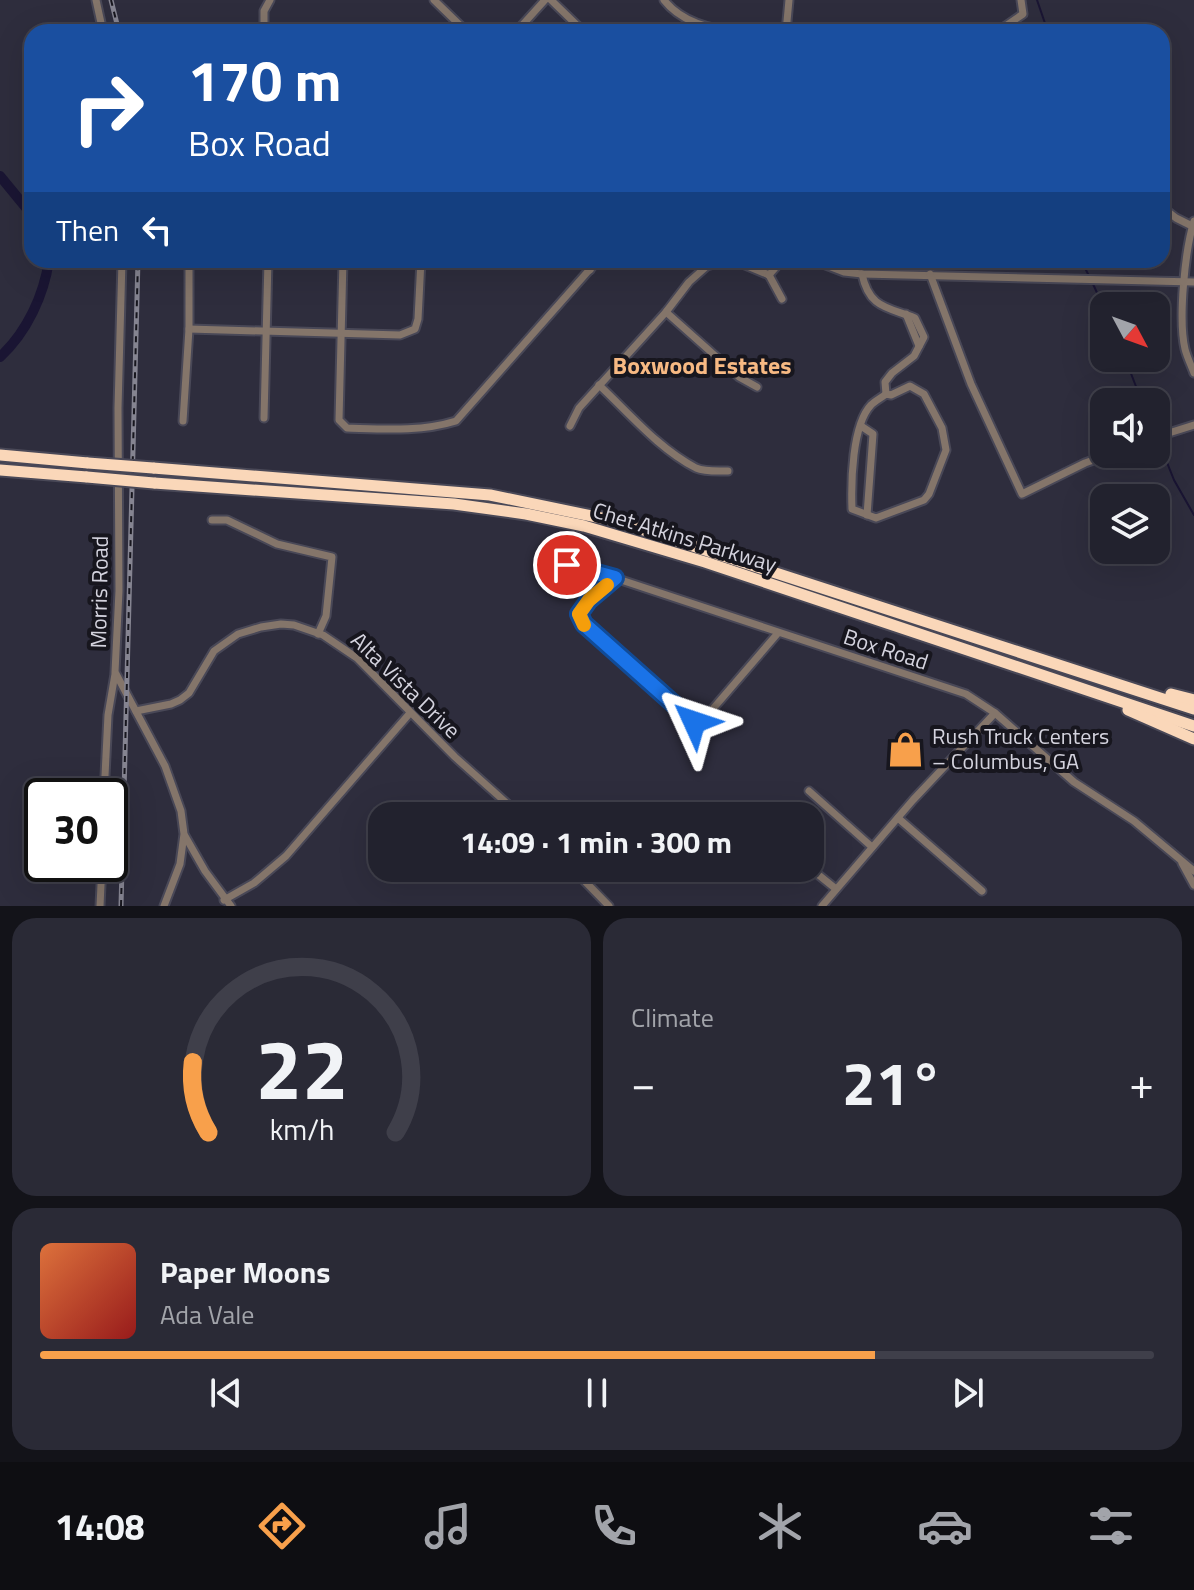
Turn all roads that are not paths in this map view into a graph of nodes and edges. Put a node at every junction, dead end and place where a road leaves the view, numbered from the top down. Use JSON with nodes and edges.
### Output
{"nodes":[{"id":1,"x":96,"y":0,"type":"edge"},
{"id":2,"x":270,"y":0,"type":"edge"},
{"id":3,"x":434,"y":0,"type":"edge"},
{"id":4,"x":548,"y":0,"type":"edge"},
{"id":5,"x":664,"y":0,"type":"edge"},
{"id":6,"x":789,"y":0,"type":"edge"},
{"id":7,"x":1021,"y":0,"type":"edge"},
{"id":8,"x":101,"y":24,"type":"edge"},
{"id":9,"x":264,"y":24,"type":"edge"},
{"id":10,"x":459,"y":24,"type":"edge"},
{"id":11,"x":524,"y":24,"type":"edge"},
{"id":12,"x":575,"y":24,"type":"edge"},
{"id":13,"x":700,"y":24,"type":"edge"},
{"id":14,"x":787,"y":24,"type":"edge"},
{"id":15,"x":1008,"y":24,"type":"edge"},
{"id":16,"x":1170,"y":213,"type":"edge"},
{"id":17,"x":1193,"y":223,"type":"edge"},
{"id":18,"x":122,"y":268,"type":"edge"},
{"id":19,"x":189,"y":268,"type":"edge"},
{"id":20,"x":268,"y":268,"type":"edge"},
{"id":21,"x":343,"y":268,"type":"edge"},
{"id":22,"x":421,"y":268,"type":"edge"},
{"id":23,"x":705,"y":268,"type":"edge"},
{"id":24,"x":752,"y":268,"type":"edge"},
{"id":25,"x":775,"y":268,"type":"edge"},
{"id":26,"x":834,"y":268,"type":"edge"},
{"id":27,"x":590,"y":270,"type":"edge"},
{"id":28,"x":862,"y":274,"type":"junction"},
{"id":29,"x":930,"y":274,"type":"junction"},
{"id":30,"x":769,"y":275,"type":"junction"},
{"id":31,"x":1190,"y":282,"type":"edge"},
{"id":32,"x":782,"y":299,"type":"dead end"},
{"id":33,"x":666,"y":312,"type":"junction"},
{"id":34,"x":189,"y":329,"type":"junction"},
{"id":35,"x":266,"y":331,"type":"junction"},
{"id":36,"x":343,"y":332,"type":"junction"},
{"id":37,"x":1194,"y":373,"type":"edge"},
{"id":38,"x":599,"y":385,"type":"junction"},
{"id":39,"x":757,"y":387,"type":"dead end"},
{"id":40,"x":886,"y":394,"type":"junction"},
{"id":41,"x":264,"y":418,"type":"dead end"},
{"id":42,"x":183,"y":421,"type":"dead end"},
{"id":43,"x":1194,"y":425,"type":"edge"},
{"id":44,"x":570,"y":426,"type":"dead end"},
{"id":45,"x":861,"y":426,"type":"junction"},
{"id":46,"x":1170,"y":433,"type":"edge"},
{"id":47,"x":0,"y":455,"type":"edge"},
{"id":48,"x":1090,"y":461,"type":"edge"},
{"id":49,"x":0,"y":470,"type":"edge"},
{"id":50,"x":728,"y":471,"type":"dead end"},
{"id":51,"x":867,"y":515,"type":"junction"},
{"id":52,"x":212,"y":520,"type":"dead end"},
{"id":53,"x":567,"y":565,"type":"dead end"},
{"id":54,"x":615,"y":578,"type":"junction"},
{"id":55,"x":778,"y":633,"type":"junction"},
{"id":56,"x":318,"y":634,"type":"junction"},
{"id":57,"x":1073,"y":668,"type":"junction"},
{"id":58,"x":115,"y":672,"type":"junction"},
{"id":59,"x":1047,"y":675,"type":"junction"},
{"id":60,"x":1194,"y":700,"type":"edge"},
{"id":61,"x":1194,"y":709,"type":"edge"},
{"id":62,"x":136,"y":711,"type":"junction"},
{"id":63,"x":410,"y":713,"type":"junction"},
{"id":64,"x":995,"y":713,"type":"junction"},
{"id":65,"x":1194,"y":726,"type":"edge"},
{"id":66,"x":1194,"y":739,"type":"edge"},
{"id":67,"x":105,"y":778,"type":"edge"},
{"id":68,"x":809,"y":791,"type":"dead end"},
{"id":69,"x":506,"y":802,"type":"edge"},
{"id":70,"x":898,"y":818,"type":"junction"},
{"id":71,"x":184,"y":834,"type":"junction"},
{"id":72,"x":872,"y":847,"type":"junction"},
{"id":73,"x":1181,"y":861,"type":"junction"},
{"id":74,"x":1194,"y":871,"type":"edge"},
{"id":75,"x":824,"y":879,"type":"edge"},
{"id":76,"x":101,"y":882,"type":"edge"},
{"id":77,"x":586,"y":882,"type":"edge"},
{"id":78,"x":1194,"y":885,"type":"edge"},
{"id":79,"x":836,"y":889,"type":"junction"},
{"id":80,"x":982,"y":891,"type":"dead end"},
{"id":81,"x":228,"y":903,"type":"edge"},
{"id":82,"x":100,"y":906,"type":"edge"},
{"id":83,"x":164,"y":906,"type":"edge"},
{"id":84,"x":609,"y":906,"type":"edge"},
{"id":85,"x":822,"y":906,"type":"edge"}],
"edges":[{"from":1,"to":8,"type":"street"},
{"from":2,"to":9,"type":"street"},
{"from":3,"to":10,"type":"street"},
{"from":4,"to":11,"type":"street"},
{"from":4,"to":12,"type":"street"},
{"from":5,"to":13,"type":"street"},
{"from":6,"to":14,"type":"street"},
{"from":7,"to":15,"type":"street"},
{"from":16,"to":17,"type":"street"},
{"from":17,"to":31,"type":"street"},
{"from":18,"to":58,"type":"street","name":"Morris Road"},
{"from":19,"to":34,"type":"street"},
{"from":20,"to":35,"type":"street"},
{"from":21,"to":36,"type":"street"},
{"from":22,"to":36,"type":"street"},
{"from":23,"to":33,"type":"street"},
{"from":24,"to":30,"type":"street"},
{"from":25,"to":30,"type":"street"},
{"from":26,"to":28,"type":"street"},
{"from":27,"to":36,"type":"street"},
{"from":28,"to":29,"type":"street"},
{"from":28,"to":40,"type":"street"},
{"from":29,"to":31,"type":"street"},
{"from":29,"to":48,"type":"street"},
{"from":30,"to":32,"type":"street"},
{"from":31,"to":37,"type":"street"},
{"from":33,"to":38,"type":"street"},
{"from":33,"to":39,"type":"street"},
{"from":34,"to":35,"type":"street"},
{"from":34,"to":42,"type":"street"},
{"from":35,"to":36,"type":"street"},
{"from":35,"to":41,"type":"street"},
{"from":38,"to":44,"type":"street"},
{"from":38,"to":50,"type":"street"},
{"from":40,"to":45,"type":"street"},
{"from":40,"to":51,"type":"street"},
{"from":43,"to":46,"type":"street"},
{"from":45,"to":51,"type":"street"},
{"from":45,"to":51,"type":"street"},
{"from":47,"to":57,"type":"highway","name":"Chet Atkins Parkway","bridge":true},
{"from":49,"to":59,"type":"highway","name":"Chet Atkins Parkway","bridge":true},
{"from":52,"to":56,"type":"street"},
{"from":53,"to":54,"type":"street","name":"Box Road"},
{"from":54,"to":55,"type":"street","name":"Box Road"},
{"from":54,"to":55,"type":"street"},
{"from":55,"to":64,"type":"street","name":"Box Road"},
{"from":56,"to":62,"type":"street","name":"Alta Vista Drive"},
{"from":56,"to":63,"type":"street","name":"Alta Vista Drive"},
{"from":57,"to":60,"type":"highway"},
{"from":57,"to":61,"type":"highway","name":"Chet Atkins Parkway"},
{"from":58,"to":62,"type":"street","name":"Morris Road"},
{"from":58,"to":67,"type":"street"},
{"from":59,"to":65,"type":"highway","name":"Chet Atkins Parkway"},
{"from":59,"to":66,"type":"highway"},
{"from":62,"to":71,"type":"street","name":"Morris Road"},
{"from":63,"to":69,"type":"street","name":"Alta Vista Drive"},
{"from":63,"to":81,"type":"street"},
{"from":64,"to":70,"type":"street"},
{"from":64,"to":73,"type":"street","name":"Box Road"},
{"from":68,"to":72,"type":"street"},
{"from":70,"to":72,"type":"street"},
{"from":70,"to":80,"type":"street"},
{"from":71,"to":81,"type":"street"},
{"from":71,"to":83,"type":"street","name":"Morris Road"},
{"from":72,"to":79,"type":"street"},
{"from":73,"to":74,"type":"street","name":"Box Road"},
{"from":73,"to":78,"type":"street","name":"Box Road"},
{"from":75,"to":79,"type":"street"},
{"from":76,"to":82,"type":"street"},
{"from":77,"to":84,"type":"street"},
{"from":79,"to":85,"type":"street"}]}
